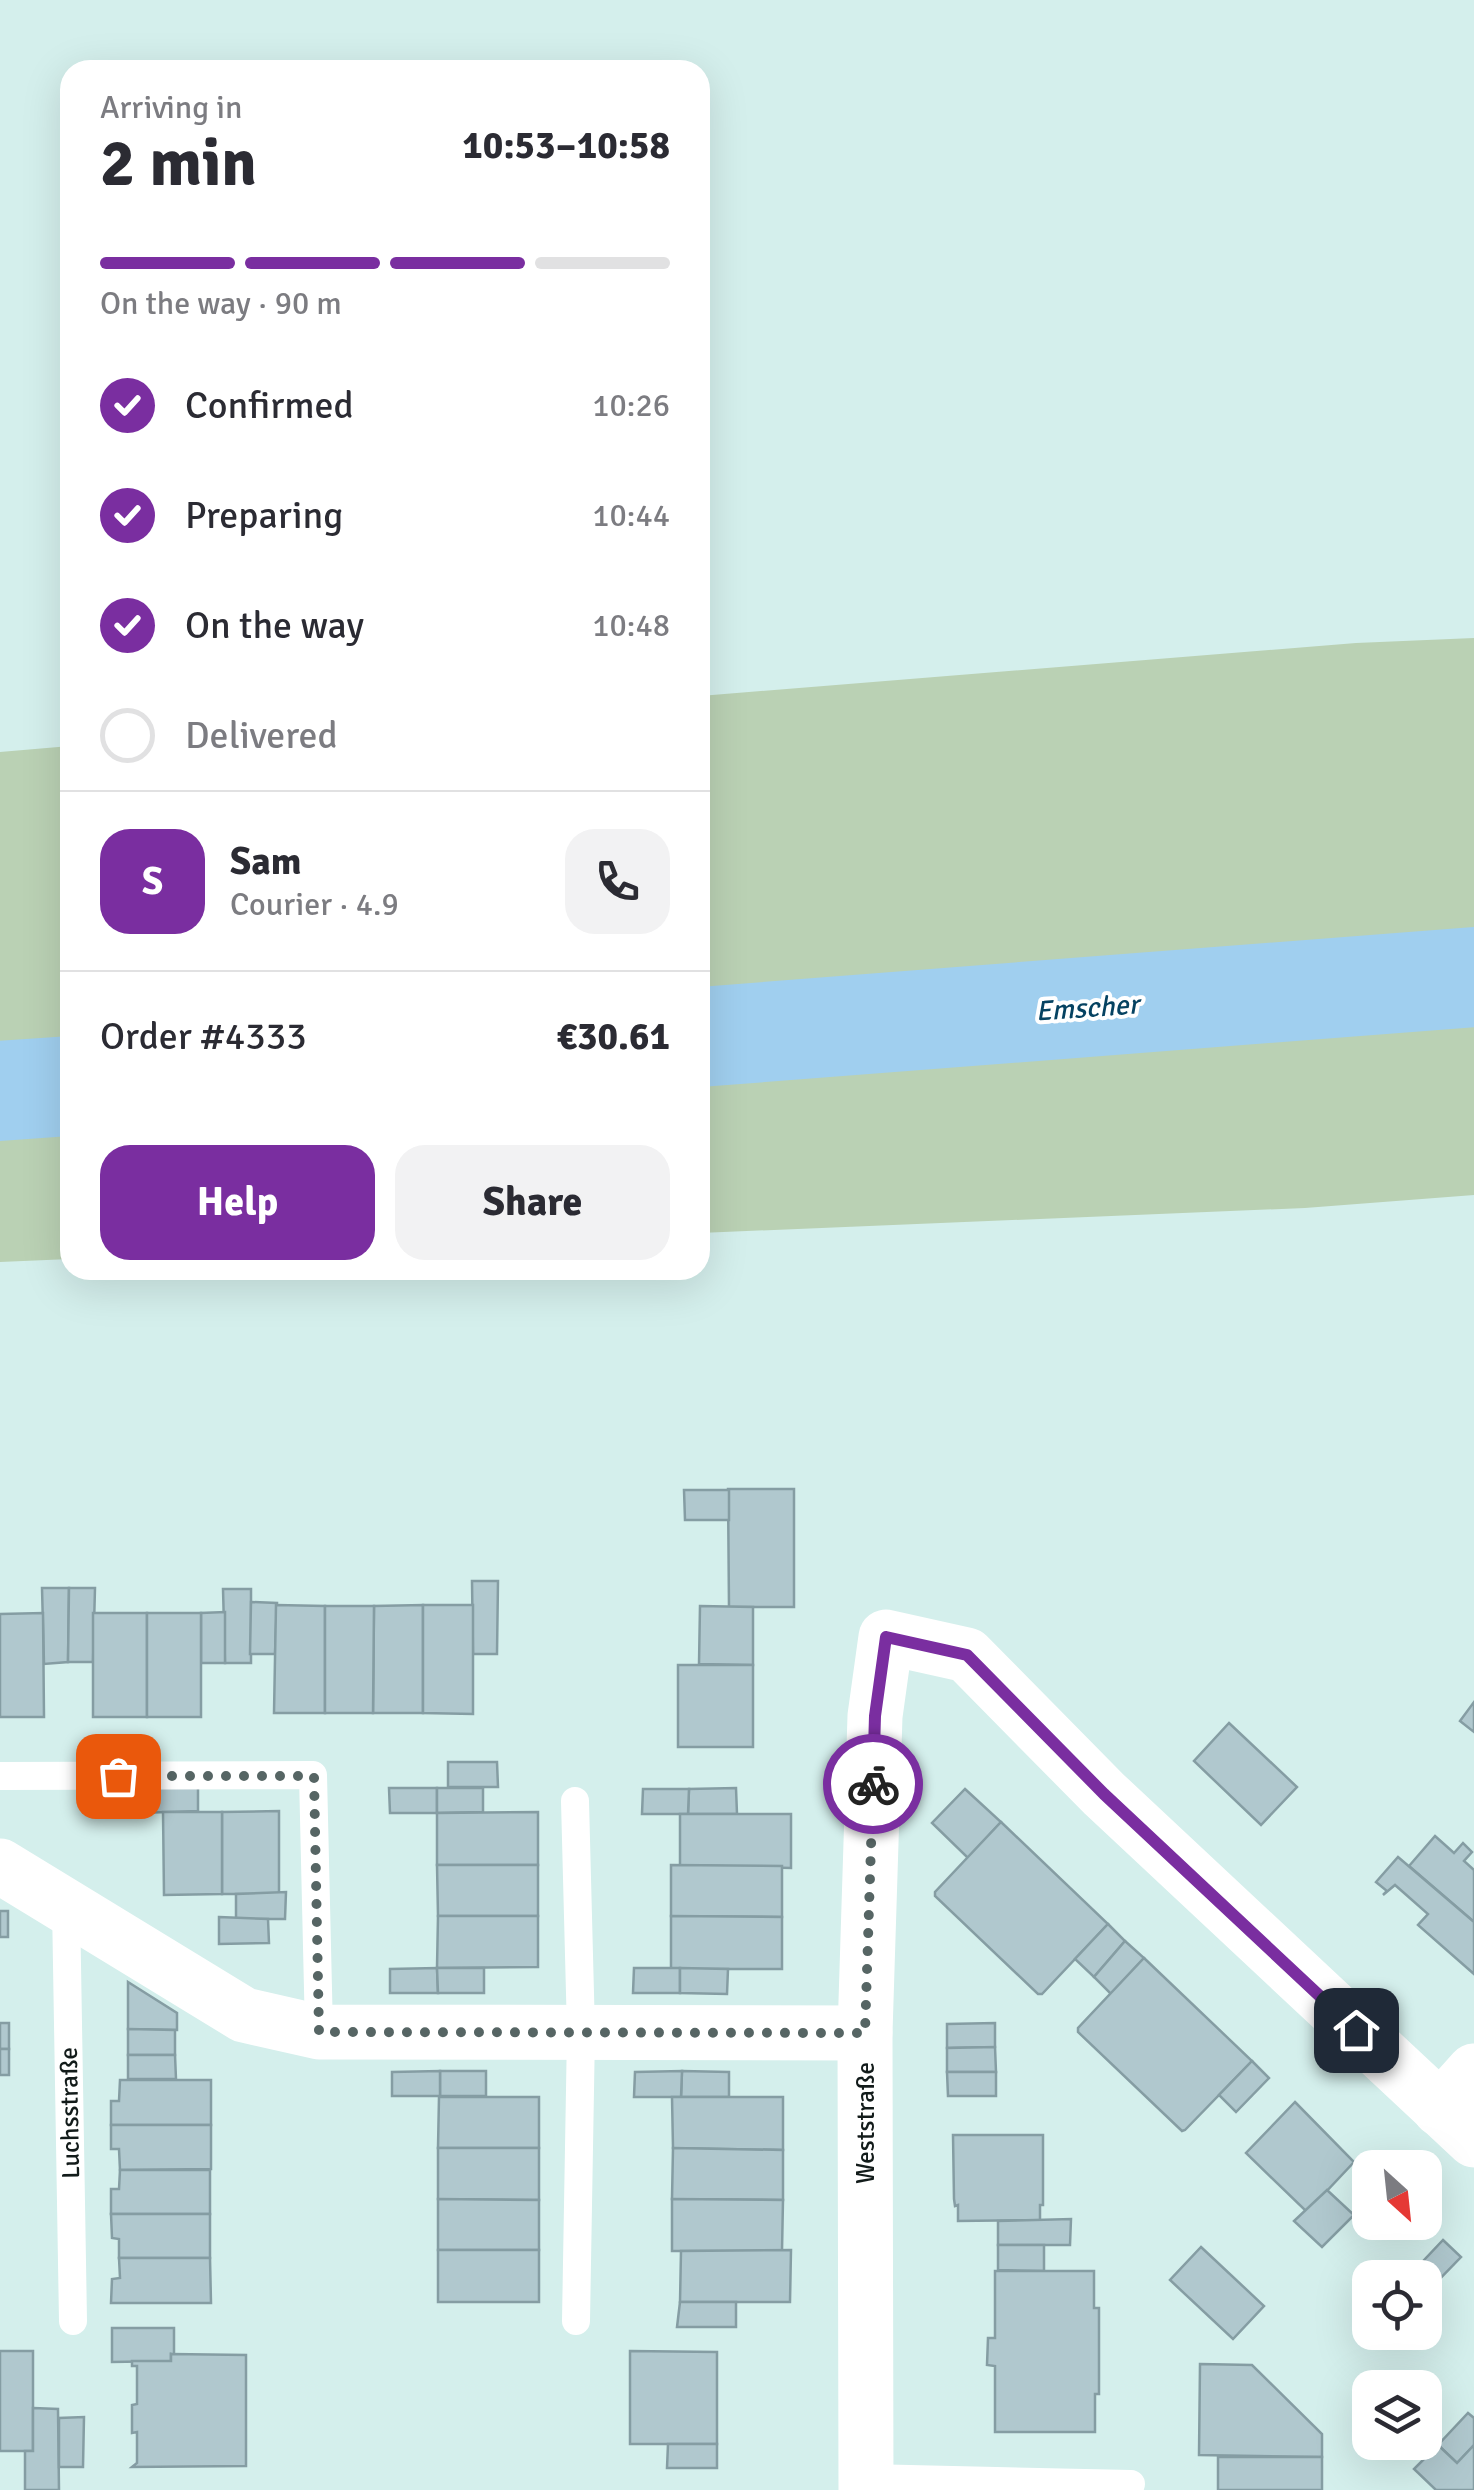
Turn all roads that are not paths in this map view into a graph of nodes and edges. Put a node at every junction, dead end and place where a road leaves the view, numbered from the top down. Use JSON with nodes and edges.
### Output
{"nodes":[{"id":1,"x":0,"y":1776,"type":"edge"},
{"id":2,"x":575,"y":1800,"type":"dead end"},
{"id":3,"x":0,"y":1866,"type":"edge"},
{"id":4,"x":66,"y":1905,"type":"junction"},
{"id":5,"x":319,"y":2032,"type":"junction"},
{"id":6,"x":581,"y":2032,"type":"junction"},
{"id":7,"x":865,"y":2033,"type":"junction"},
{"id":8,"x":1463,"y":2106,"type":"edge"},
{"id":9,"x":73,"y":2321,"type":"dead end"},
{"id":10,"x":576,"y":2321,"type":"dead end"},
{"id":11,"x":866,"y":2484,"type":"edge"},
{"id":12,"x":1130,"y":2484,"type":"dead end"}],
"edges":[{"from":1,"to":5,"type":"lane"},
{"from":2,"to":6,"type":"lane"},
{"from":3,"to":4,"type":"street"},
{"from":4,"to":5,"type":"street"},
{"from":4,"to":9,"type":"lane","name":"Luchsstraße"},
{"from":5,"to":6,"type":"street"},
{"from":6,"to":7,"type":"street"},
{"from":6,"to":10,"type":"lane"},
{"from":7,"to":8,"type":"street","name":"Weststraße"},
{"from":7,"to":11,"type":"street","name":"Weststraße"},
{"from":11,"to":12,"type":"lane"}]}
